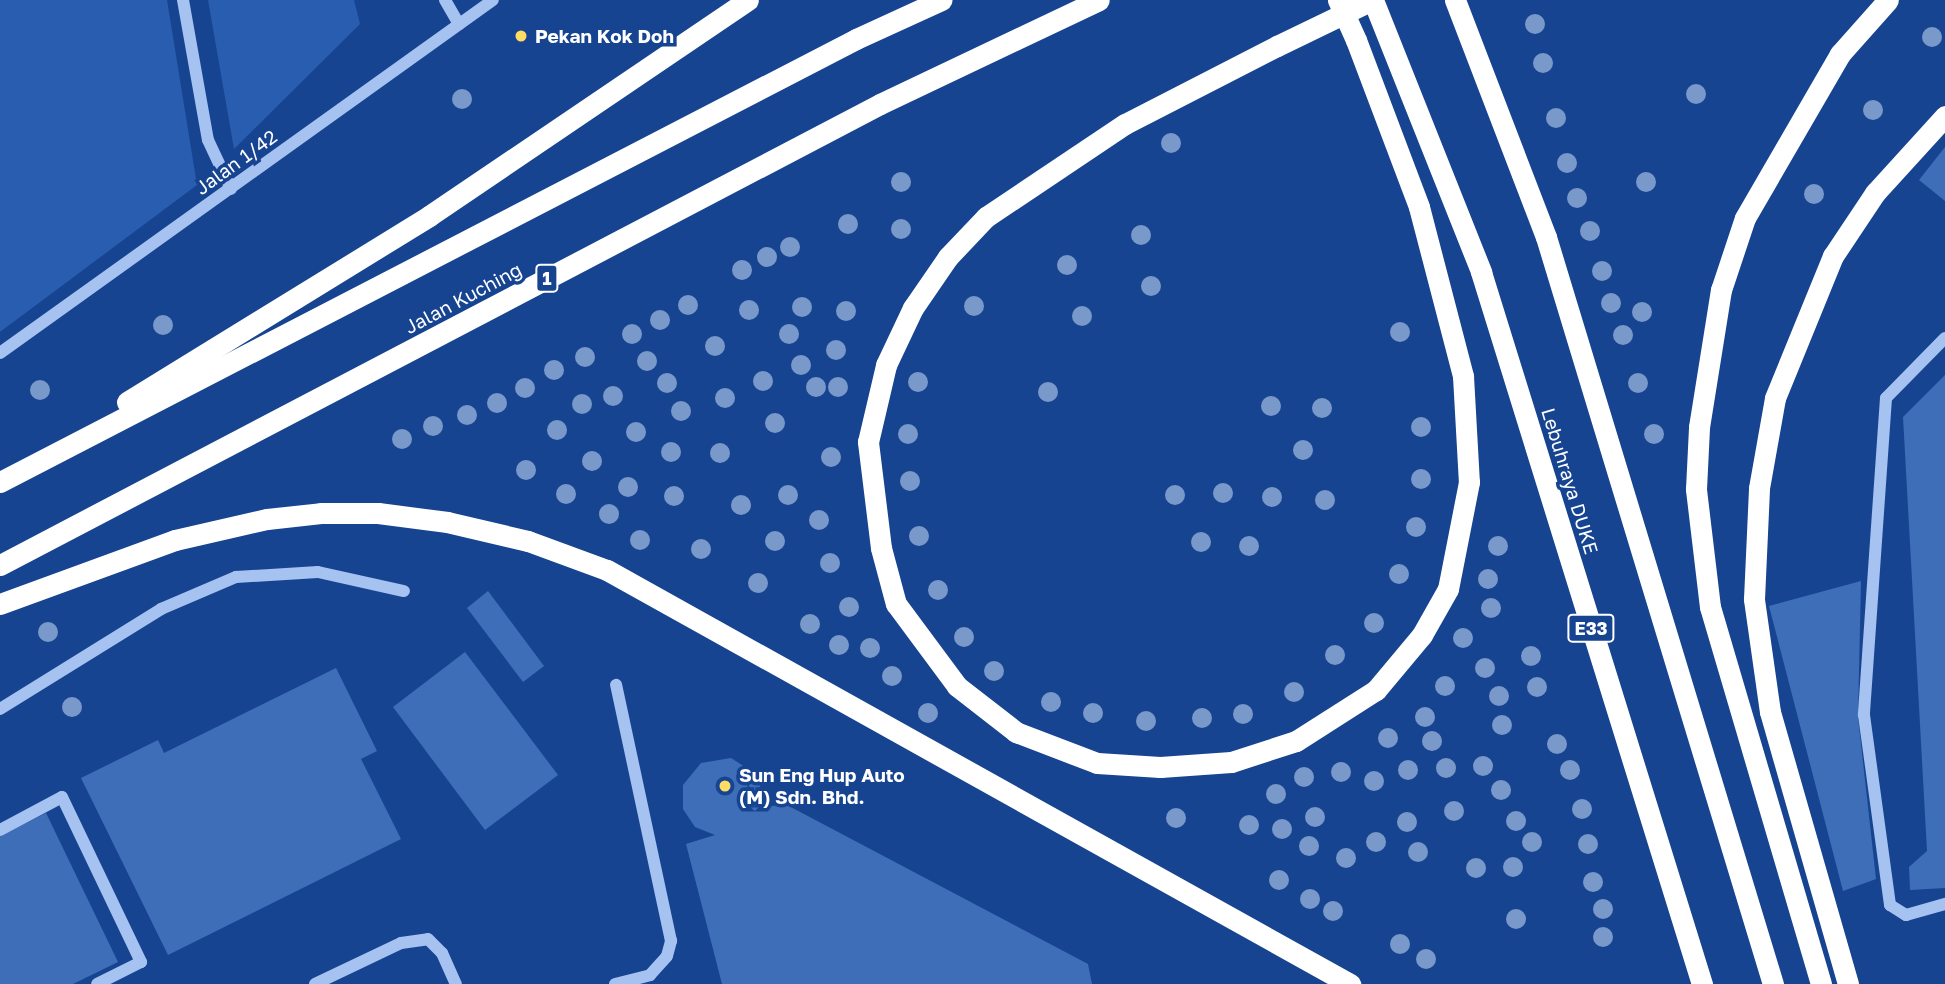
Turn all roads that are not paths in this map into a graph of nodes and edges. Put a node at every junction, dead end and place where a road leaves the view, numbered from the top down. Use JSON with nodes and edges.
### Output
{"nodes":[{"id":1,"x":183,"y":0,"type":"edge"},
{"id":2,"x":446,"y":0,"type":"edge"},
{"id":3,"x":493,"y":0,"type":"edge"},
{"id":4,"x":941,"y":0,"type":"edge"},
{"id":5,"x":1099,"y":0,"type":"edge"},
{"id":6,"x":1338,"y":0,"type":"edge"},
{"id":7,"x":1372,"y":0,"type":"edge"},
{"id":8,"x":1455,"y":0,"type":"edge"},
{"id":9,"x":1888,"y":0,"type":"edge"},
{"id":10,"x":746,"y":1,"type":"edge"},
{"id":11,"x":459,"y":24,"type":"junction"},
{"id":12,"x":1945,"y":116,"type":"edge"},
{"id":13,"x":231,"y":189,"type":"junction"},
{"id":14,"x":1945,"y":338,"type":"edge"},
{"id":15,"x":0,"y":353,"type":"edge"},
{"id":16,"x":0,"y":482,"type":"edge"},
{"id":17,"x":0,"y":565,"type":"edge"},
{"id":18,"x":404,"y":591,"type":"dead end"},
{"id":19,"x":0,"y":604,"type":"edge"},
{"id":20,"x":616,"y":685,"type":"dead end"},
{"id":21,"x":0,"y":709,"type":"edge"},
{"id":22,"x":0,"y":830,"type":"edge"},
{"id":23,"x":1729,"y":840,"type":"junction"},
{"id":24,"x":1945,"y":904,"type":"edge"},
{"id":25,"x":97,"y":984,"type":"edge"},
{"id":26,"x":315,"y":984,"type":"edge"},
{"id":27,"x":456,"y":984,"type":"edge"},
{"id":28,"x":617,"y":984,"type":"edge"},
{"id":29,"x":1350,"y":984,"type":"edge"},
{"id":30,"x":1702,"y":984,"type":"edge"},
{"id":31,"x":1773,"y":984,"type":"edge"},
{"id":32,"x":1783,"y":984,"type":"edge"},
{"id":33,"x":1821,"y":984,"type":"edge"},
{"id":34,"x":1848,"y":984,"type":"edge"}],
"edges":[{"from":1,"to":13,"type":"street"},
{"from":2,"to":11,"type":"street"},
{"from":3,"to":11,"type":"street","name":"Jalan 1/42"},
{"from":4,"to":16,"type":"highway"},
{"from":5,"to":17,"type":"highway","name":"Jalan Kuching","number":"1"},
{"from":6,"to":7,"type":"highway"},
{"from":7,"to":30,"type":"highway","name":"Lebuhraya DUKE","number":"E33"},
{"from":8,"to":23,"type":"highway"},
{"from":9,"to":33,"type":"highway"},
{"from":10,"to":16,"type":"highway"},
{"from":11,"to":13,"type":"street","name":"Jalan 1/42"},
{"from":12,"to":34,"type":"highway"},
{"from":13,"to":15,"type":"street","name":"Jalan 1/42"},
{"from":14,"to":24,"type":"street"},
{"from":18,"to":21,"type":"street"},
{"from":19,"to":29,"type":"highway"},
{"from":20,"to":28,"type":"street"},
{"from":22,"to":25,"type":"street"},
{"from":23,"to":31,"type":"highway"},
{"from":23,"to":32,"type":"highway"},
{"from":26,"to":27,"type":"street"}]}
